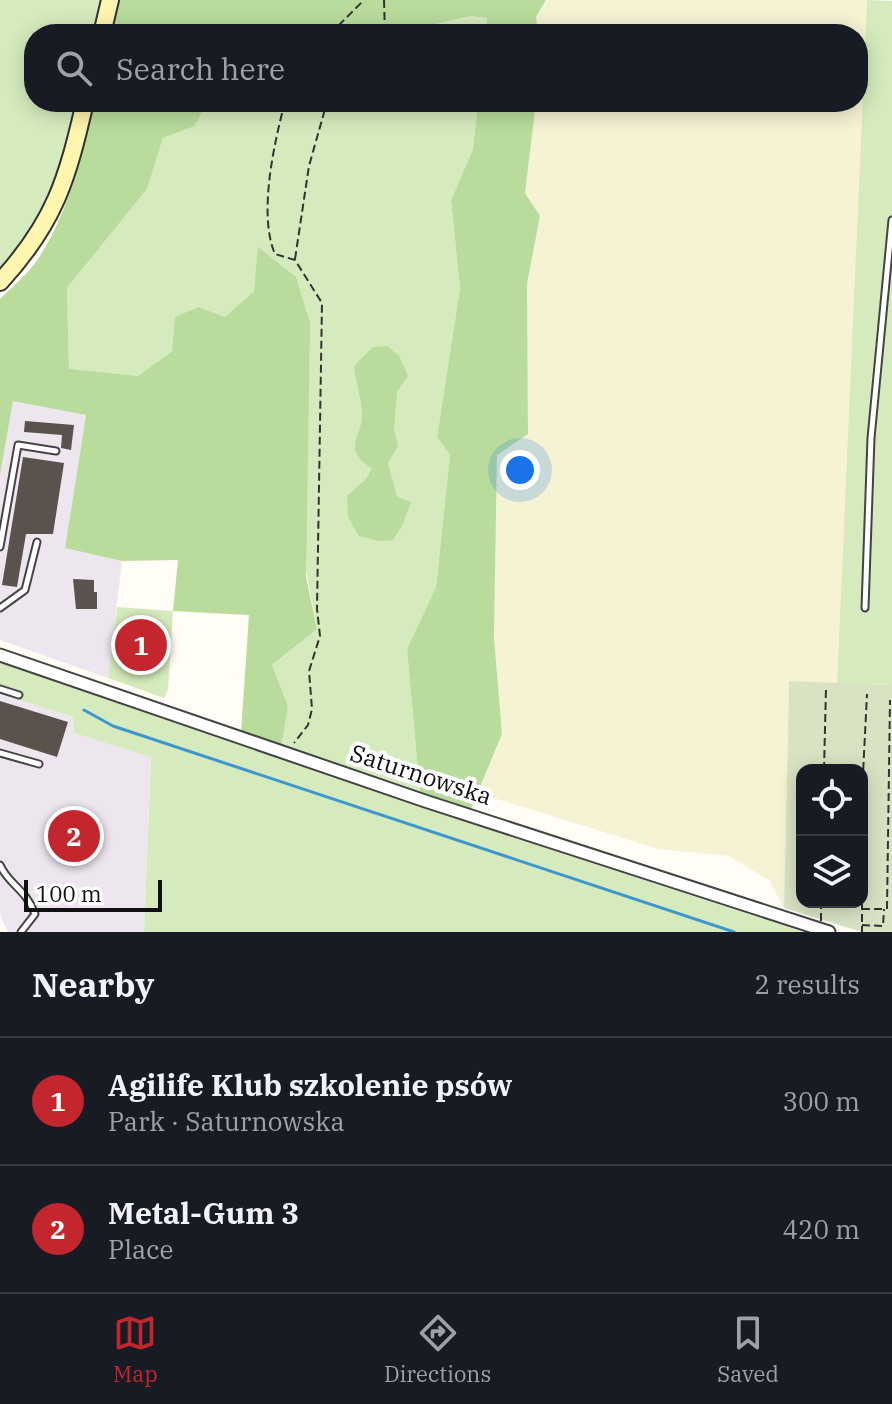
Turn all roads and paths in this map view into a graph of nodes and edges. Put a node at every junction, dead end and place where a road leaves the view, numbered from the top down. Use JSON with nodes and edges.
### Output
{"nodes":[{"id":1,"x":110,"y":0,"type":"edge"},
{"id":2,"x":364,"y":0,"type":"edge"},
{"id":3,"x":384,"y":0,"type":"edge"},
{"id":4,"x":104,"y":24,"type":"edge"},
{"id":5,"x":340,"y":24,"type":"edge"},
{"id":6,"x":385,"y":24,"type":"edge"},
{"id":7,"x":82,"y":112,"type":"edge"},
{"id":8,"x":282,"y":112,"type":"edge"},
{"id":9,"x":324,"y":112,"type":"edge"},
{"id":10,"x":892,"y":220,"type":"edge"},
{"id":11,"x":295,"y":260,"type":"junction"},
{"id":12,"x":0,"y":282,"type":"edge"},
{"id":13,"x":56,"y":451,"type":"dead end"},
{"id":14,"x":37,"y":542,"type":"dead end"},
{"id":15,"x":0,"y":547,"type":"edge"},
{"id":16,"x":0,"y":608,"type":"edge"},
{"id":17,"x":865,"y":608,"type":"dead end"},
{"id":18,"x":0,"y":655,"type":"edge"},
{"id":19,"x":826,"y":688,"type":"dead end"},
{"id":20,"x":0,"y":689,"type":"edge"},
{"id":21,"x":867,"y":694,"type":"dead end"},
{"id":22,"x":19,"y":695,"type":"dead end"},
{"id":23,"x":890,"y":700,"type":"edge"},
{"id":24,"x":0,"y":753,"type":"edge"},
{"id":25,"x":285,"y":754,"type":"junction"},
{"id":26,"x":39,"y":764,"type":"dead end"},
{"id":27,"x":824,"y":764,"type":"edge"},
{"id":28,"x":864,"y":764,"type":"edge"},
{"id":29,"x":0,"y":865,"type":"edge"},
{"id":30,"x":822,"y":908,"type":"edge"},
{"id":31,"x":862,"y":909,"type":"joint"},
{"id":32,"x":885,"y":909,"type":"junction"},
{"id":33,"x":892,"y":909,"type":"edge"},
{"id":34,"x":862,"y":925,"type":"junction"},
{"id":35,"x":825,"y":929,"type":"edge"},
{"id":36,"x":21,"y":932,"type":"edge"},
{"id":37,"x":862,"y":932,"type":"edge"}],
"edges":[{"from":1,"to":4,"type":"street"},
{"from":2,"to":5,"type":"path"},
{"from":3,"to":6,"type":"path"},
{"from":7,"to":12,"type":"street"},
{"from":8,"to":11,"type":"path"},
{"from":9,"to":11,"type":"path"},
{"from":10,"to":17,"type":"lane"},
{"from":11,"to":25,"type":"path"},
{"from":13,"to":15,"type":"lane"},
{"from":14,"to":16,"type":"lane"},
{"from":18,"to":25,"type":"street","name":"Saturnowska"},
{"from":19,"to":27,"type":"path"},
{"from":20,"to":22,"type":"lane"},
{"from":21,"to":28,"type":"path"},
{"from":23,"to":32,"type":"path"},
{"from":24,"to":26,"type":"lane"},
{"from":25,"to":35,"type":"street","name":"Saturnowska"},
{"from":29,"to":36,"type":"lane"},
{"from":30,"to":35,"type":"path"},
{"from":31,"to":32,"type":"path"},
{"from":31,"to":34,"type":"path"},
{"from":32,"to":33,"type":"path"},
{"from":32,"to":34,"type":"path"},
{"from":34,"to":37,"type":"path"}]}
